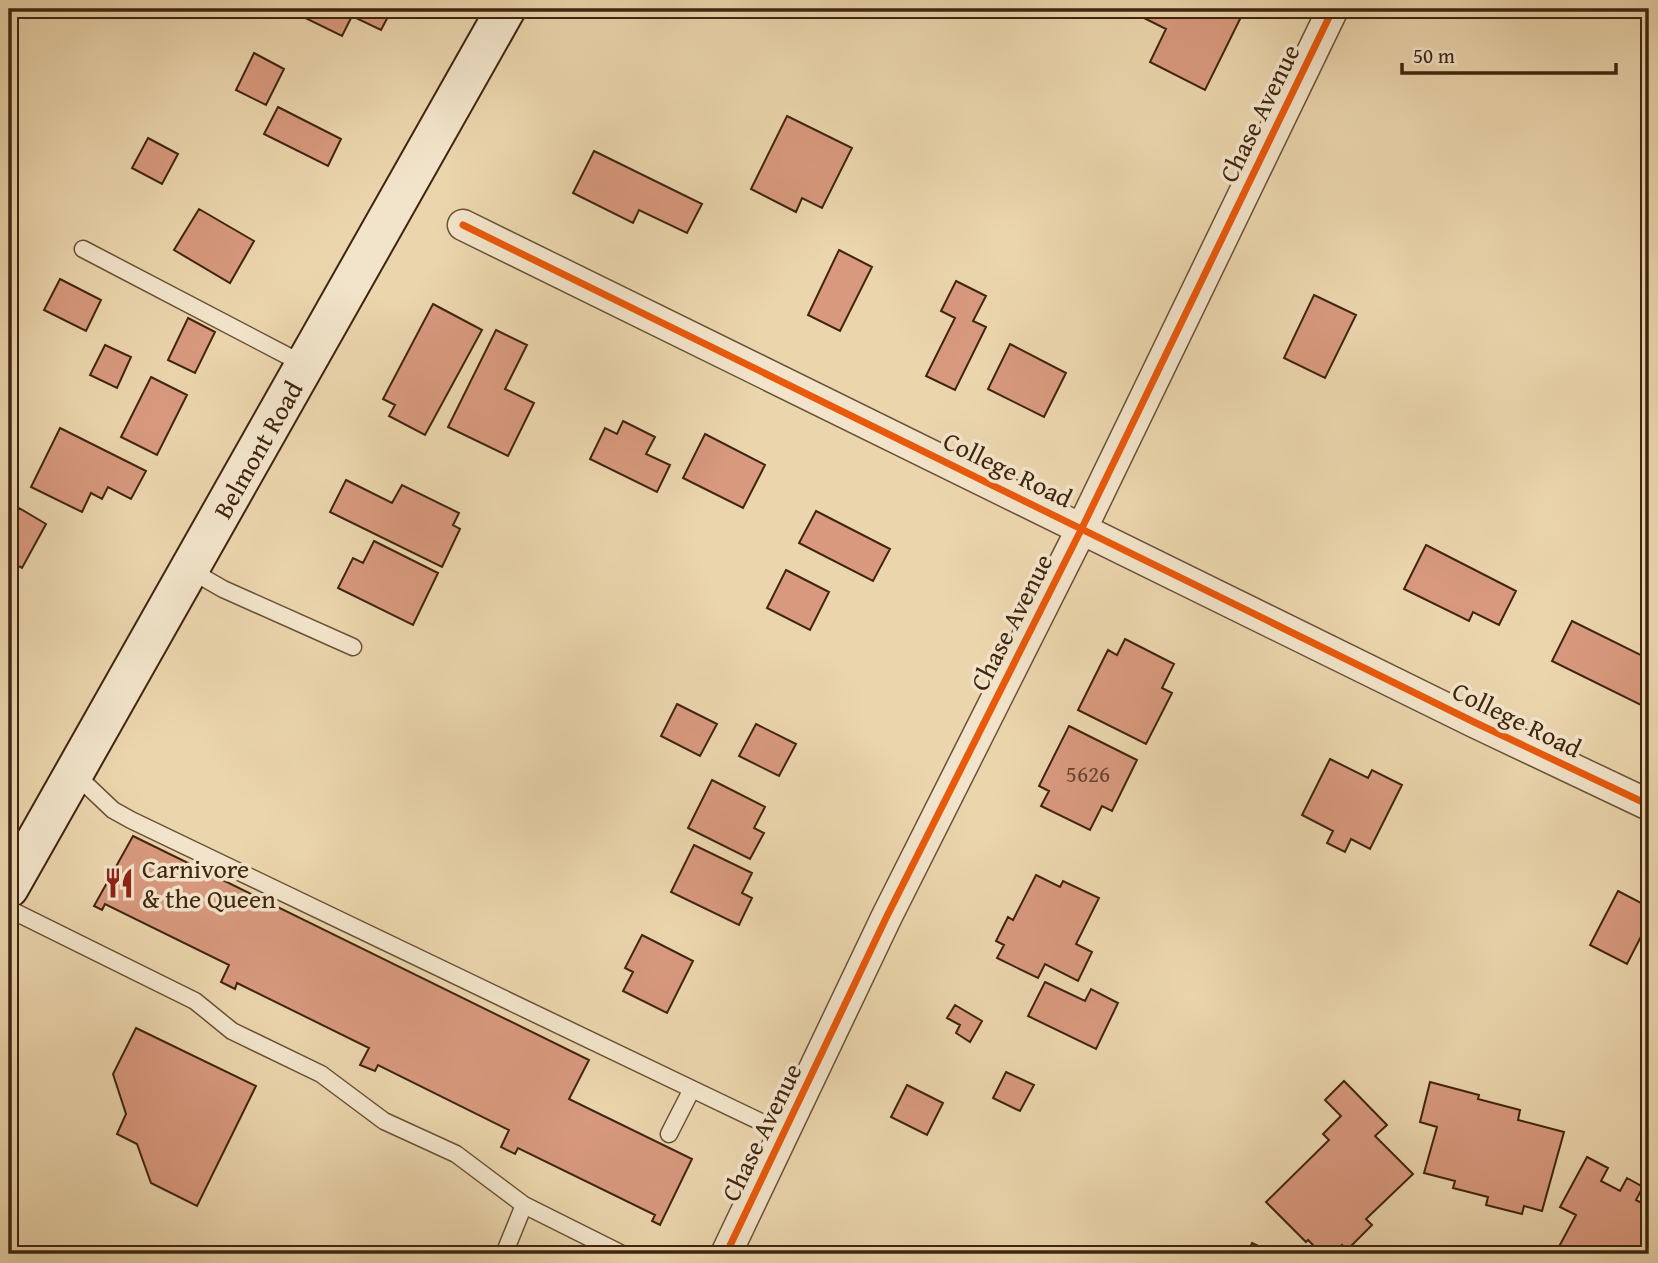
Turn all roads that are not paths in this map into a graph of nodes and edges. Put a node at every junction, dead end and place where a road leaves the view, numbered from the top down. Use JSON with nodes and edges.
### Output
{"nodes":[{"id":1,"x":506,"y":9,"type":"edge"},
{"id":2,"x":1333,"y":9,"type":"edge"},
{"id":3,"x":463,"y":225,"type":"dead end"},
{"id":4,"x":83,"y":249,"type":"dead end"},
{"id":5,"x":305,"y":365,"type":"junction"},
{"id":6,"x":1082,"y":528,"type":"junction"},
{"id":7,"x":190,"y":570,"type":"junction"},
{"id":8,"x":353,"y":647,"type":"dead end"},
{"id":9,"x":75,"y":774,"type":"junction"},
{"id":10,"x":1649,"y":805,"type":"edge"},
{"id":11,"x":9,"y":888,"type":"edge"},
{"id":12,"x":9,"y":909,"type":"edge"},
{"id":13,"x":692,"y":1089,"type":"junction"},
{"id":14,"x":784,"y":1133,"type":"junction"},
{"id":15,"x":669,"y":1134,"type":"dead end"},
{"id":16,"x":524,"y":1205,"type":"junction"},
{"id":17,"x":504,"y":1254,"type":"edge"},
{"id":18,"x":622,"y":1254,"type":"edge"},
{"id":19,"x":726,"y":1254,"type":"edge"}],
"edges":[{"from":1,"to":5,"type":"main road","name":"Belmont Road"},
{"from":2,"to":6,"type":"street","name":"Chase Avenue"},
{"from":3,"to":6,"type":"street","name":"College Road"},
{"from":4,"to":5,"type":"lane"},
{"from":5,"to":7,"type":"main road","name":"Belmont Road"},
{"from":6,"to":10,"type":"street","name":"College Road"},
{"from":6,"to":14,"type":"street","name":"Chase Avenue"},
{"from":7,"to":8,"type":"lane"},
{"from":7,"to":9,"type":"main road","name":"Belmont Road"},
{"from":9,"to":11,"type":"main road","name":"Belmont Road"},
{"from":9,"to":13,"type":"lane"},
{"from":12,"to":16,"type":"lane"},
{"from":13,"to":14,"type":"lane"},
{"from":13,"to":15,"type":"lane"},
{"from":14,"to":19,"type":"street","name":"Chase Avenue"},
{"from":16,"to":17,"type":"lane"},
{"from":16,"to":18,"type":"lane"}]}
